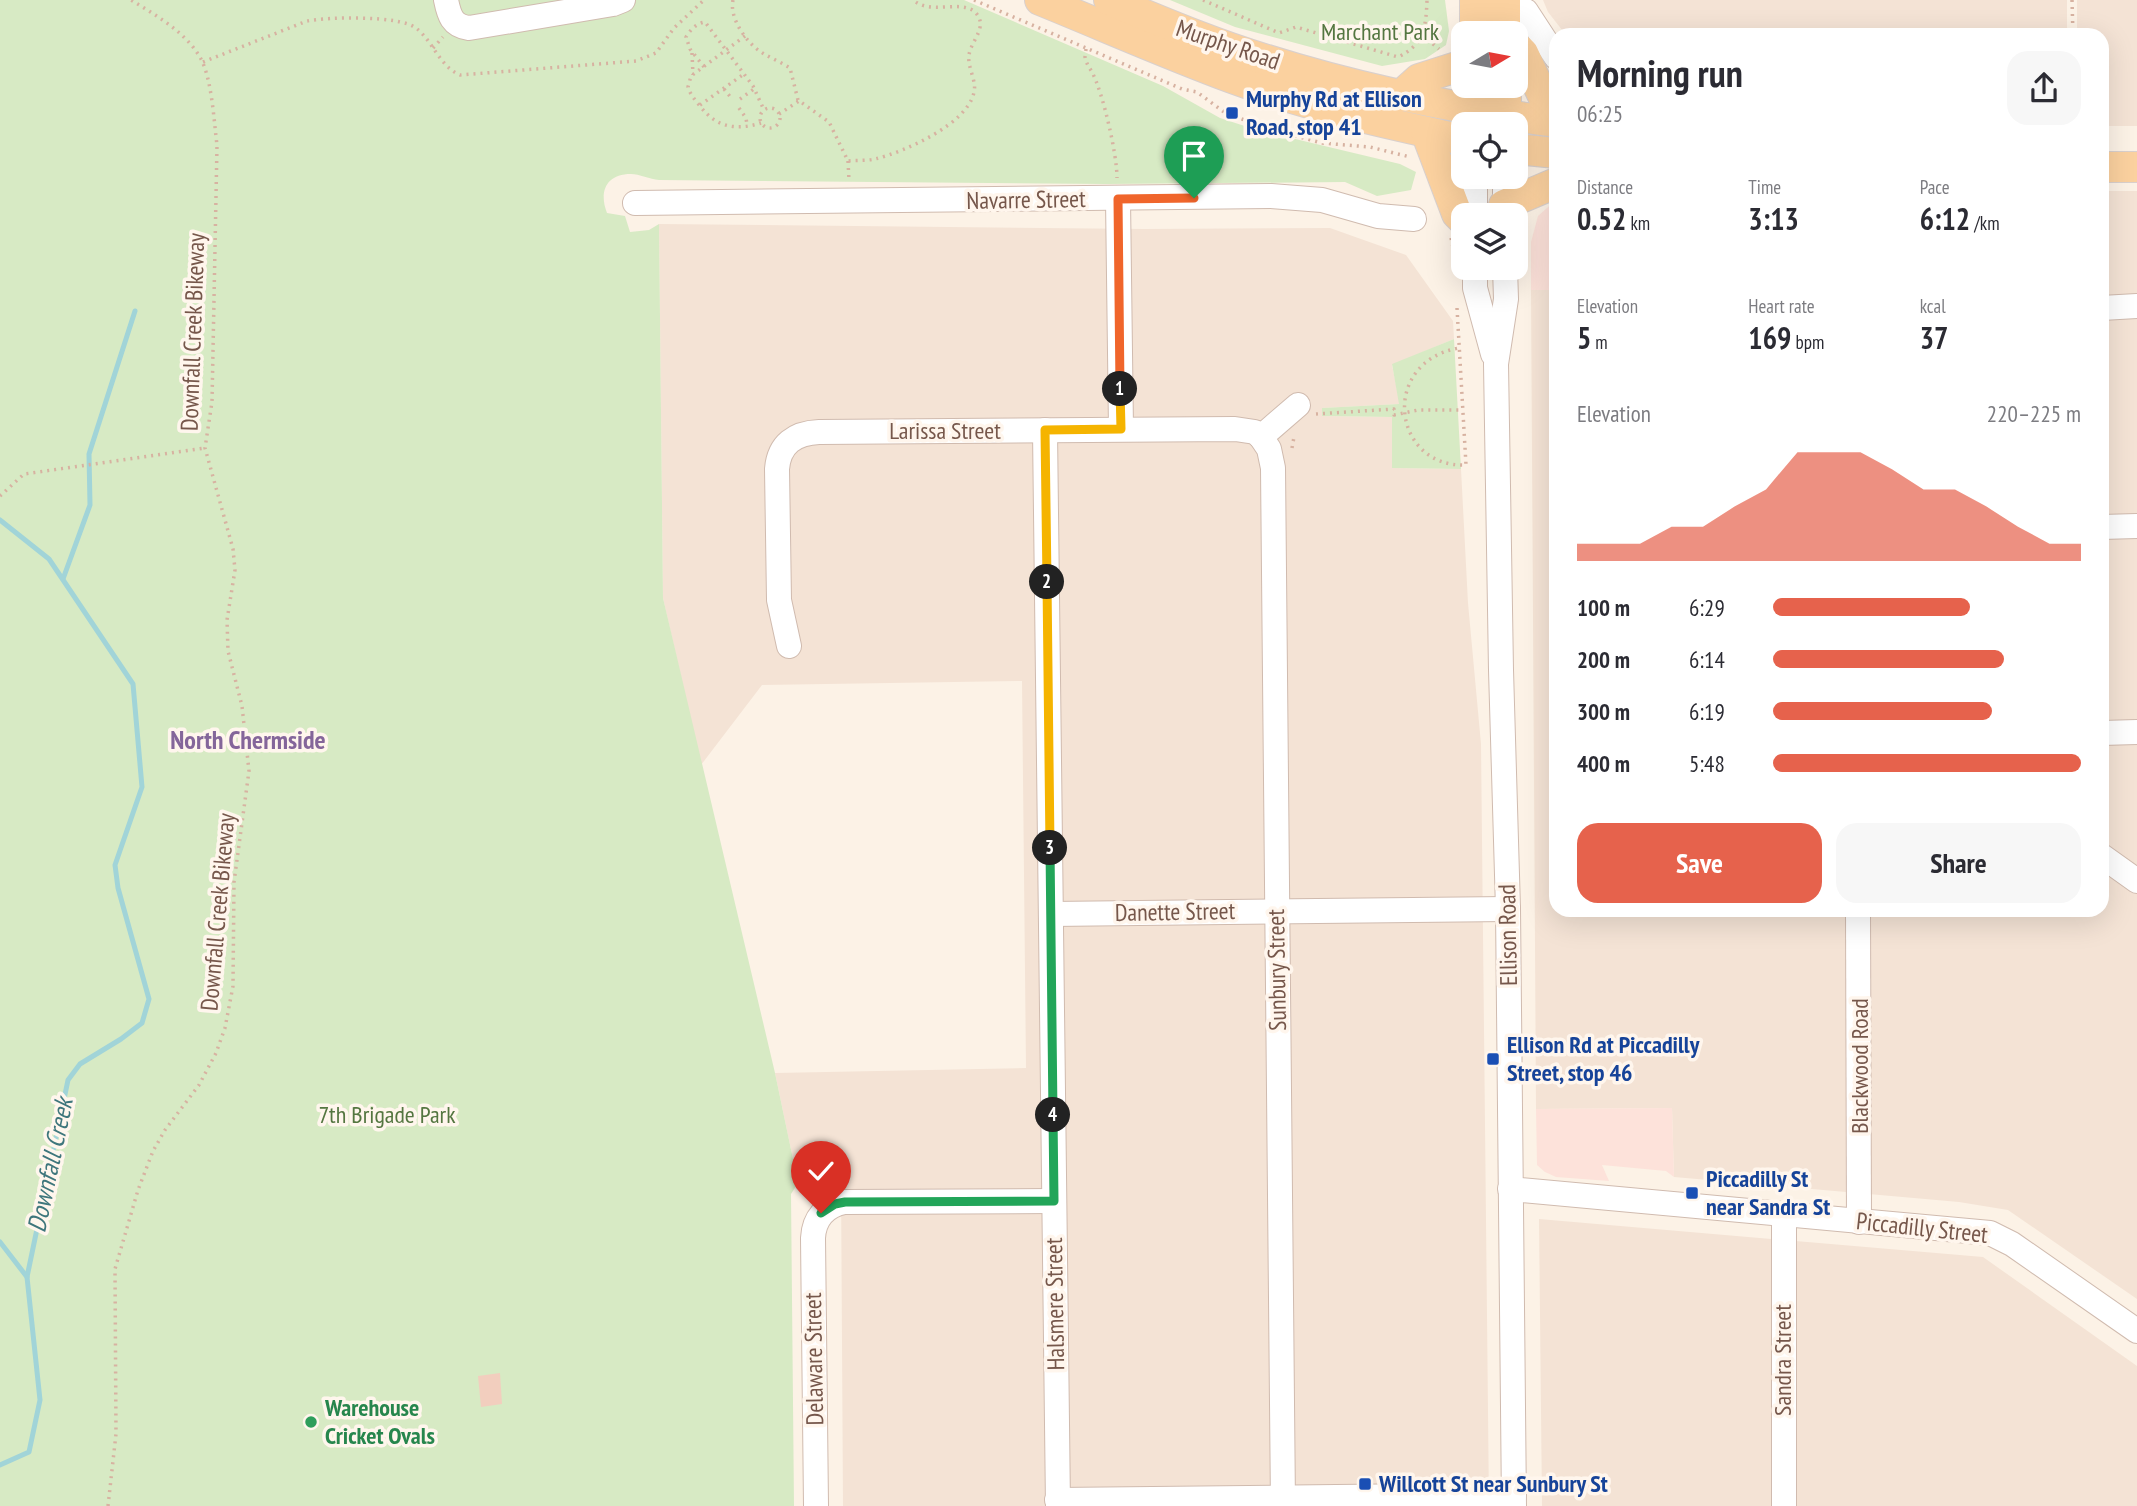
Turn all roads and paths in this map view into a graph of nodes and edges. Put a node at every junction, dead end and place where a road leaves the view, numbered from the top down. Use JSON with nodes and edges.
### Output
{"nodes":[{"id":1,"x":131,"y":0,"type":"edge"},
{"id":2,"x":446,"y":0,"type":"edge"},
{"id":3,"x":622,"y":0,"type":"edge"},
{"id":4,"x":733,"y":0,"type":"edge"},
{"id":5,"x":913,"y":0,"type":"edge"},
{"id":6,"x":1040,"y":0,"type":"edge"},
{"id":7,"x":1109,"y":0,"type":"edge"},
{"id":8,"x":1203,"y":0,"type":"edge"},
{"id":9,"x":1427,"y":0,"type":"edge"},
{"id":10,"x":1475,"y":0,"type":"edge"},
{"id":11,"x":2073,"y":0,"type":"edge"},
{"id":12,"x":1505,"y":1,"type":"edge"},
{"id":13,"x":1475,"y":21,"type":"edge"},
{"id":14,"x":1505,"y":21,"type":"edge"},
{"id":15,"x":2073,"y":28,"type":"edge"},
{"id":16,"x":745,"y":36,"type":"junction"},
{"id":17,"x":1549,"y":46,"type":"edge"},
{"id":18,"x":1086,"y":49,"type":"dead end"},
{"id":19,"x":726,"y":50,"type":"junction"},
{"id":20,"x":692,"y":52,"type":"junction"},
{"id":21,"x":1528,"y":64,"type":"edge"},
{"id":22,"x":704,"y":67,"type":"junction"},
{"id":23,"x":1451,"y":69,"type":"edge"},
{"id":24,"x":744,"y":74,"type":"junction"},
{"id":25,"x":693,"y":75,"type":"junction"},
{"id":26,"x":724,"y":89,"type":"junction"},
{"id":27,"x":754,"y":89,"type":"junction"},
{"id":28,"x":1399,"y":96,"type":"junction"},
{"id":29,"x":732,"y":99,"type":"dead end"},
{"id":30,"x":740,"y":99,"type":"dead end"},
{"id":31,"x":799,"y":101,"type":"junction"},
{"id":32,"x":699,"y":106,"type":"junction"},
{"id":33,"x":1475,"y":107,"type":"edge"},
{"id":34,"x":739,"y":108,"type":"dead end"},
{"id":35,"x":1549,"y":109,"type":"edge"},
{"id":36,"x":764,"y":110,"type":"junction"},
{"id":37,"x":779,"y":114,"type":"junction"},
{"id":38,"x":1528,"y":121,"type":"edge"},
{"id":39,"x":1549,"y":122,"type":"edge"},
{"id":40,"x":761,"y":123,"type":"junction"},
{"id":41,"x":747,"y":125,"type":"junction"},
{"id":42,"x":1426,"y":132,"type":"junction"},
{"id":43,"x":1451,"y":137,"type":"edge"},
{"id":44,"x":2137,"y":148,"type":"edge"},
{"id":45,"x":2109,"y":149,"type":"edge"},
{"id":46,"x":1528,"y":150,"type":"edge"},
{"id":47,"x":1549,"y":152,"type":"edge"},
{"id":48,"x":848,"y":161,"type":"junction"},
{"id":49,"x":2109,"y":167,"type":"edge"},
{"id":50,"x":2137,"y":167,"type":"edge"},
{"id":51,"x":1549,"y":185,"type":"edge"},
{"id":52,"x":850,"y":189,"type":"dead end"},
{"id":53,"x":1118,"y":199,"type":"junction"},
{"id":54,"x":1505,"y":199,"type":"edge"},
{"id":55,"x":635,"y":203,"type":"dead end"},
{"id":56,"x":1453,"y":203,"type":"edge"},
{"id":57,"x":1414,"y":219,"type":"dead end"},
{"id":58,"x":1475,"y":280,"type":"edge"},
{"id":59,"x":1505,"y":280,"type":"edge"},
{"id":60,"x":2137,"y":306,"type":"edge"},
{"id":61,"x":2109,"y":308,"type":"edge"},
{"id":62,"x":1459,"y":348,"type":"dead end"},
{"id":63,"x":1496,"y":364,"type":"junction"},
{"id":64,"x":1304,"y":411,"type":"joint"},
{"id":65,"x":1405,"y":413,"type":"junction"},
{"id":66,"x":1121,"y":429,"type":"junction"},
{"id":67,"x":1045,"y":430,"type":"junction"},
{"id":68,"x":1296,"y":433,"type":"dead end"},
{"id":69,"x":1261,"y":437,"type":"junction"},
{"id":70,"x":205,"y":448,"type":"junction"},
{"id":71,"x":1292,"y":448,"type":"dead end"},
{"id":72,"x":2,"y":494,"type":"edge"},
{"id":73,"x":2137,"y":526,"type":"edge"},
{"id":74,"x":2109,"y":527,"type":"edge"},
{"id":75,"x":789,"y":646,"type":"dead end"},
{"id":76,"x":2137,"y":732,"type":"edge"},
{"id":77,"x":2109,"y":733,"type":"edge"},
{"id":78,"x":2109,"y":861,"type":"edge"},
{"id":79,"x":2137,"y":881,"type":"edge"},
{"id":80,"x":1508,"y":909,"type":"junction"},
{"id":81,"x":1277,"y":910,"type":"junction"},
{"id":82,"x":1051,"y":914,"type":"junction"},
{"id":83,"x":1858,"y":917,"type":"edge"},
{"id":84,"x":1510,"y":1189,"type":"junction"},
{"id":85,"x":1054,"y":1201,"type":"junction"},
{"id":86,"x":1784,"y":1213,"type":"junction"},
{"id":87,"x":1859,"y":1222,"type":"junction"},
{"id":88,"x":2137,"y":1331,"type":"edge"},
{"id":89,"x":1514,"y":1501,"type":"edge"},
{"id":90,"x":1283,"y":1502,"type":"edge"},
{"id":91,"x":1058,"y":1503,"type":"edge"},
{"id":92,"x":108,"y":1506,"type":"edge"},
{"id":93,"x":816,"y":1506,"type":"edge"},
{"id":94,"x":1784,"y":1506,"type":"edge"}],
"edges":[{"from":1,"to":70,"type":"path","name":"Downfall Creek Bikeway"},
{"from":2,"to":3,"type":"street"},
{"from":4,"to":16,"type":"path"},
{"from":5,"to":48,"type":"path"},
{"from":6,"to":42,"type":"main road","name":"Murphy Road"},
{"from":7,"to":28,"type":"main road","name":"Murphy Road"},
{"from":8,"to":9,"type":"path"},
{"from":10,"to":13,"type":"main road"},
{"from":11,"to":15,"type":"path"},
{"from":12,"to":14,"type":"main road"},
{"from":12,"to":17,"type":"street"},
{"from":16,"to":19,"type":"path"},
{"from":16,"to":31,"type":"path"},
{"from":18,"to":53,"type":"path"},
{"from":19,"to":20,"type":"path"},
{"from":19,"to":22,"type":"path"},
{"from":19,"to":24,"type":"path"},
{"from":20,"to":22,"type":"path"},
{"from":20,"to":25,"type":"path"},
{"from":21,"to":35,"type":"main road"},
{"from":22,"to":25,"type":"path"},
{"from":23,"to":28,"type":"main road"},
{"from":24,"to":26,"type":"path"},
{"from":24,"to":27,"type":"path"},
{"from":25,"to":32,"type":"path"},
{"from":26,"to":29,"type":"path"},
{"from":26,"to":32,"type":"path"},
{"from":27,"to":30,"type":"path"},
{"from":27,"to":36,"type":"path"},
{"from":28,"to":33,"type":"main road","name":"Murphy Road"},
{"from":31,"to":37,"type":"path"},
{"from":31,"to":48,"type":"path"},
{"from":32,"to":41,"type":"path"},
{"from":34,"to":41,"type":"path"},
{"from":36,"to":37,"type":"path"},
{"from":36,"to":40,"type":"path"},
{"from":37,"to":40,"type":"path"},
{"from":38,"to":39,"type":"main road","name":"Murphy Road"},
{"from":40,"to":41,"type":"path"},
{"from":42,"to":43,"type":"main road","name":"Murphy Road"},
{"from":42,"to":56,"type":"main road"},
{"from":44,"to":45,"type":"main road"},
{"from":46,"to":47,"type":"main road"},
{"from":48,"to":52,"type":"path"},
{"from":49,"to":50,"type":"main road"},
{"from":51,"to":54,"type":"main road"},
{"from":53,"to":55,"type":"street","name":"Navarre Street"},
{"from":53,"to":57,"type":"street","name":"Navarre Street"},
{"from":53,"to":66,"type":"street"},
{"from":58,"to":63,"type":"street","name":"Ellison Road"},
{"from":59,"to":63,"type":"street","name":"Ellison Road"},
{"from":60,"to":61,"type":"street"},
{"from":62,"to":65,"type":"path"},
{"from":63,"to":80,"type":"street","name":"Ellison Road"},
{"from":64,"to":65,"type":"path"},
{"from":64,"to":69,"type":"street"},
{"from":65,"to":65,"type":"path"},
{"from":66,"to":67,"type":"street","name":"Larissa Street"},
{"from":66,"to":69,"type":"street","name":"Larissa Street"},
{"from":67,"to":75,"type":"street","name":"Larissa Street"},
{"from":67,"to":82,"type":"street","name":"Halsmere Street"},
{"from":68,"to":71,"type":"path"},
{"from":69,"to":81,"type":"street","name":"Sunbury Street"},
{"from":70,"to":72,"type":"path"},
{"from":70,"to":92,"type":"path","name":"Downfall Creek Bikeway"},
{"from":73,"to":74,"type":"street"},
{"from":76,"to":77,"type":"street"},
{"from":78,"to":79,"type":"street"},
{"from":80,"to":81,"type":"street","name":"Danette Street"},
{"from":80,"to":84,"type":"street","name":"Ellison Road"},
{"from":81,"to":82,"type":"street","name":"Danette Street"},
{"from":81,"to":90,"type":"street","name":"Sunbury Street"},
{"from":82,"to":85,"type":"street","name":"Halsmere Street"},
{"from":83,"to":87,"type":"street","name":"Blackwood Road"},
{"from":84,"to":86,"type":"street","name":"Piccadilly Street"},
{"from":84,"to":89,"type":"street","name":"Ellison Road"},
{"from":85,"to":91,"type":"street","name":"Halsmere Street"},
{"from":85,"to":93,"type":"street","name":"Delaware Street"},
{"from":86,"to":87,"type":"street","name":"Piccadilly Street"},
{"from":86,"to":94,"type":"street","name":"Sandra Street"},
{"from":87,"to":88,"type":"street","name":"Piccadilly Street"},
{"from":89,"to":90,"type":"street"},
{"from":90,"to":91,"type":"street"}]}
